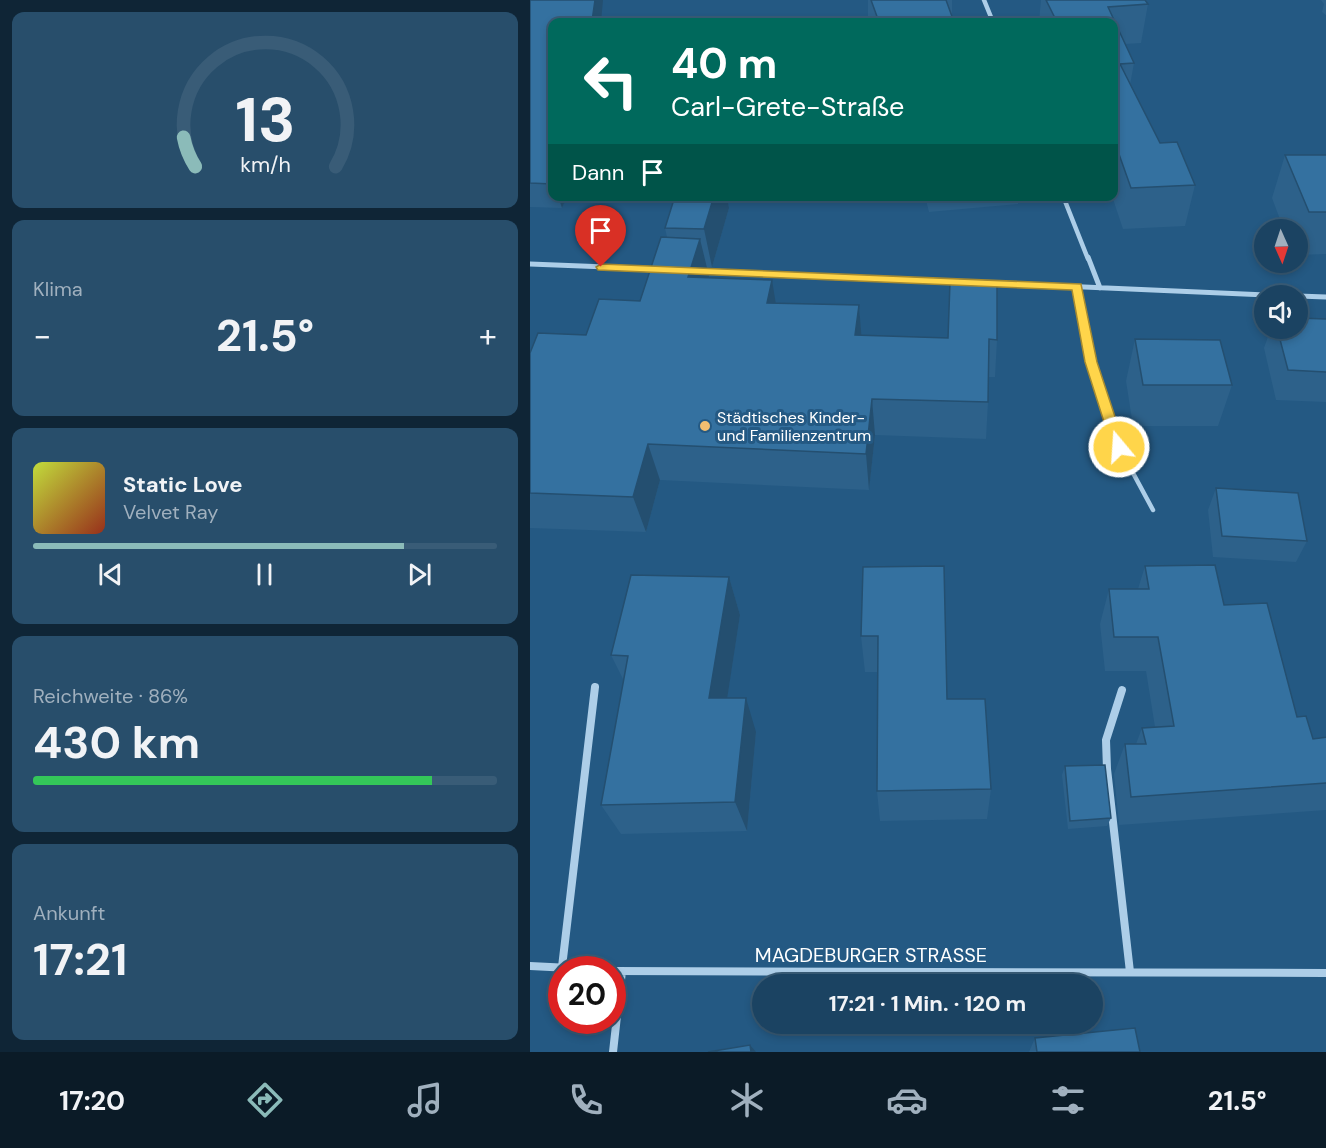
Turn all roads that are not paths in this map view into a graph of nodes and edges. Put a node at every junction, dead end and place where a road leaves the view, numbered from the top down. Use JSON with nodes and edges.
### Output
{"nodes":[{"id":1,"x":984,"y":0,"type":"edge"},
{"id":2,"x":991,"y":18,"type":"edge"},
{"id":3,"x":1065,"y":201,"type":"edge"},
{"id":4,"x":530,"y":264,"type":"edge"},
{"id":5,"x":661,"y":270,"type":"edge"},
{"id":6,"x":696,"y":271,"type":"edge"},
{"id":7,"x":970,"y":282,"type":"edge"},
{"id":8,"x":982,"y":283,"type":"edge"},
{"id":9,"x":1077,"y":287,"type":"junction"},
{"id":10,"x":1100,"y":288,"type":"junction"},
{"id":11,"x":1254,"y":295,"type":"edge"},
{"id":12,"x":1308,"y":296,"type":"edge"},
{"id":13,"x":1326,"y":297,"type":"edge"},
{"id":14,"x":1153,"y":510,"type":"dead end"},
{"id":15,"x":595,"y":687,"type":"dead end"},
{"id":16,"x":1122,"y":690,"type":"dead end"},
{"id":17,"x":563,"y":956,"type":"edge"},
{"id":18,"x":530,"y":966,"type":"edge"},
{"id":19,"x":548,"y":967,"type":"edge"},
{"id":20,"x":626,"y":971,"type":"edge"},
{"id":21,"x":1130,"y":972,"type":"junction"},
{"id":22,"x":1326,"y":973,"type":"edge"},
{"id":23,"x":615,"y":1034,"type":"edge"},
{"id":24,"x":613,"y":1052,"type":"edge"}],
"edges":[{"from":1,"to":2,"type":"street"},
{"from":3,"to":10,"type":"street"},
{"from":4,"to":5,"type":"street"},
{"from":6,"to":7,"type":"street"},
{"from":8,"to":9,"type":"street"},
{"from":9,"to":10,"type":"street"},
{"from":9,"to":14,"type":"lane"},
{"from":10,"to":11,"type":"street"},
{"from":12,"to":13,"type":"street"},
{"from":15,"to":17,"type":"street"},
{"from":16,"to":21,"type":"street"},
{"from":18,"to":19,"type":"street"},
{"from":20,"to":21,"type":"street","name":"MAGDEBURGER STRASSE"},
{"from":21,"to":22,"type":"street","name":"MAGDEBURGER STRASSE"},
{"from":23,"to":24,"type":"street"}]}
